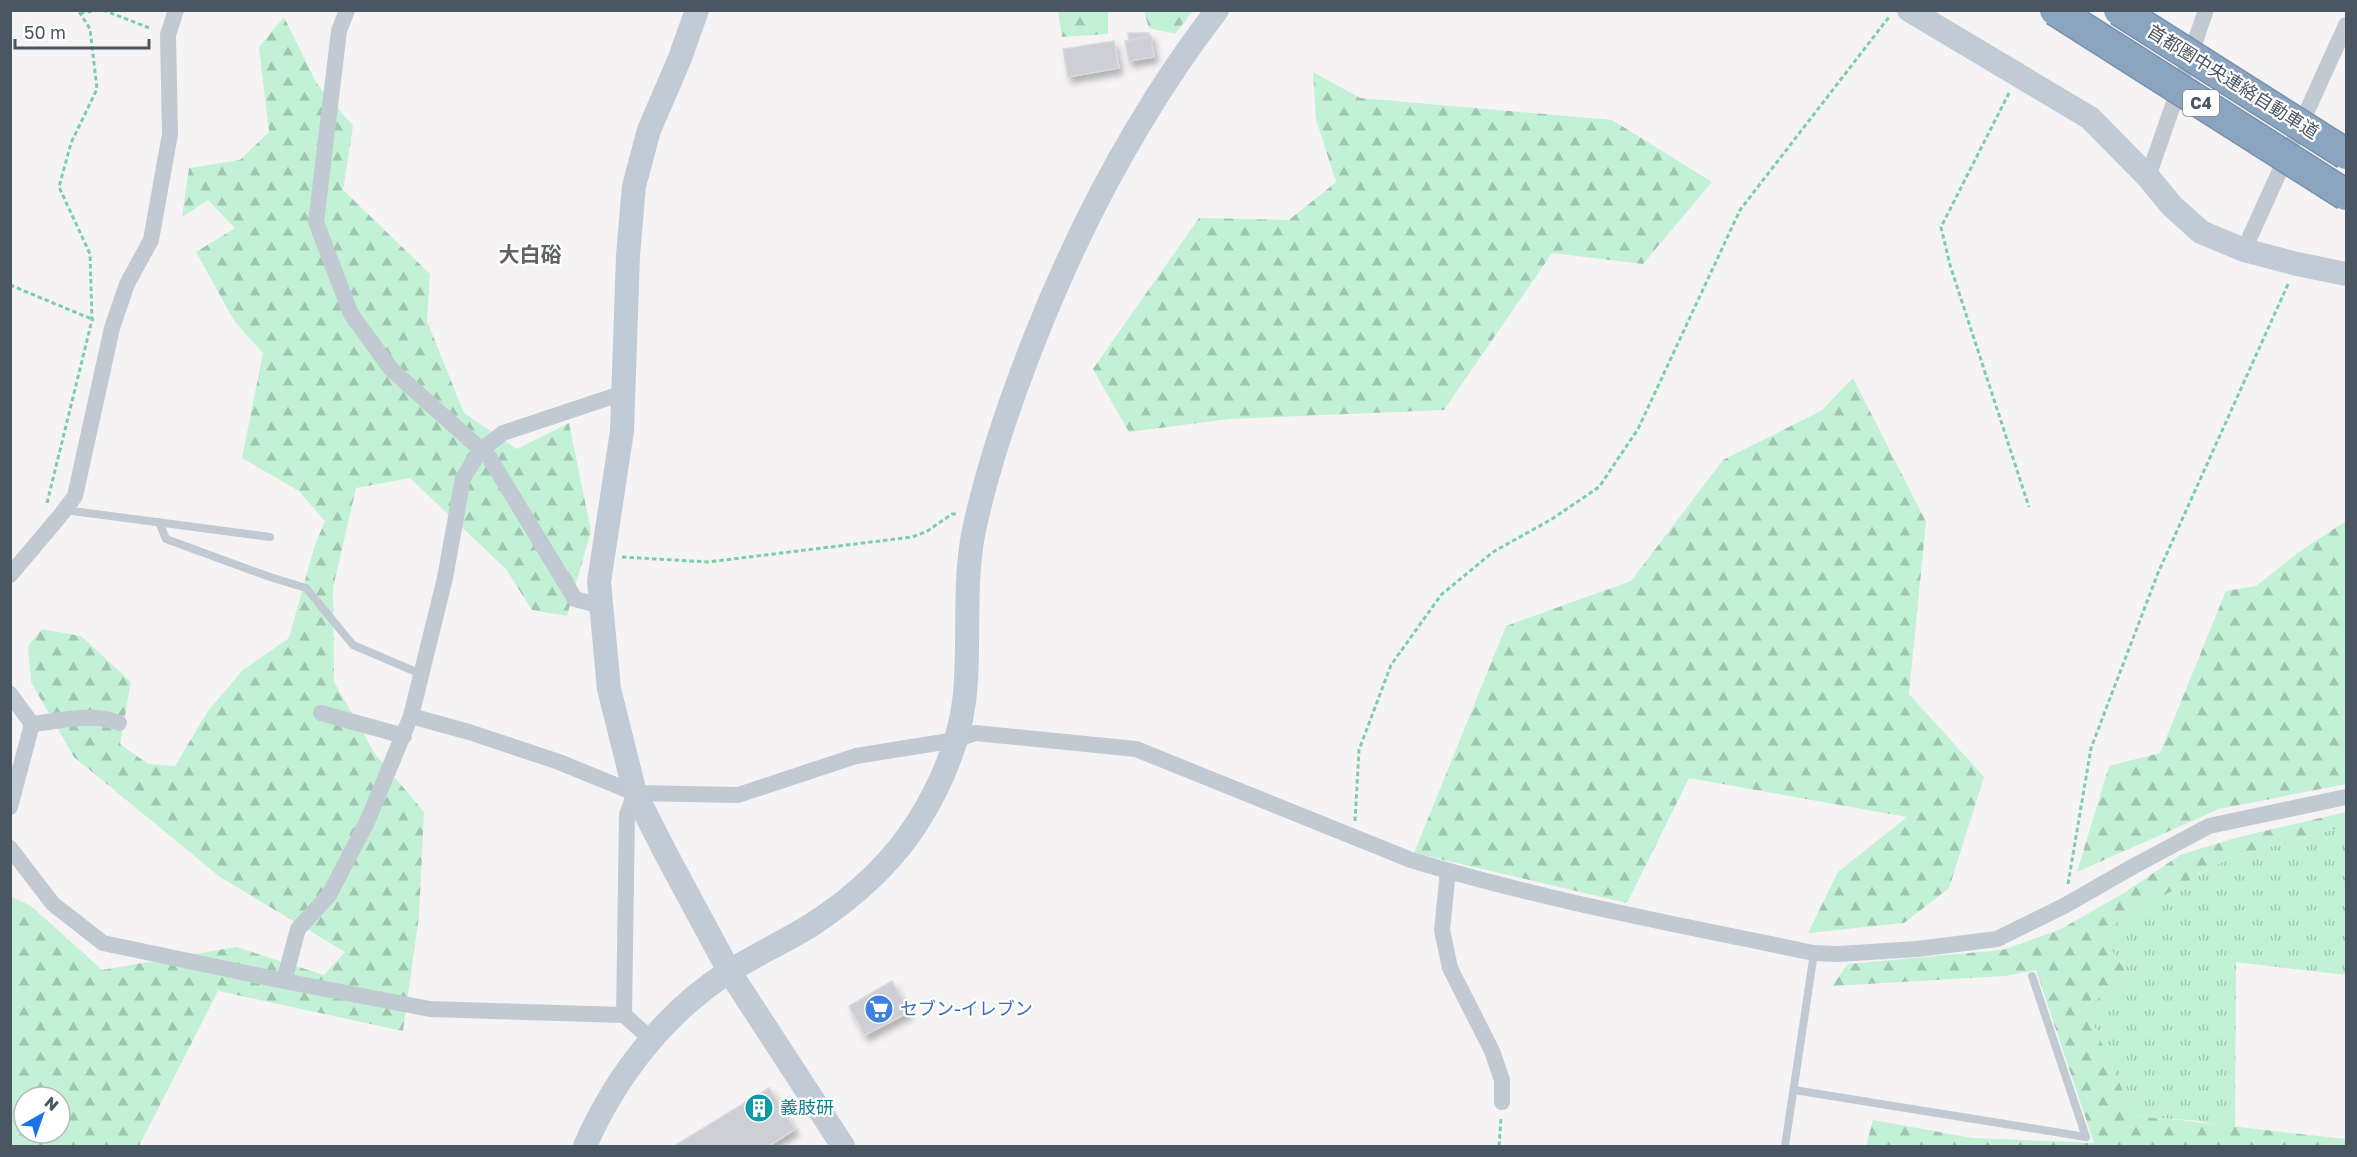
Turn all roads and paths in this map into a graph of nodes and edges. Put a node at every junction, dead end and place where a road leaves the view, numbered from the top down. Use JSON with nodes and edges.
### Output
{"nodes":[{"id":1,"x":75,"y":10,"type":"edge"},
{"id":2,"x":102,"y":10,"type":"edge"},
{"id":3,"x":177,"y":10,"type":"edge"},
{"id":4,"x":347,"y":10,"type":"edge"},
{"id":5,"x":697,"y":10,"type":"edge"},
{"id":6,"x":1217,"y":10,"type":"edge"},
{"id":7,"x":1894,"y":10,"type":"edge"},
{"id":8,"x":1909,"y":10,"type":"edge"},
{"id":9,"x":2055,"y":10,"type":"edge"},
{"id":10,"x":2119,"y":10,"type":"edge"},
{"id":11,"x":2206,"y":10,"type":"edge"},
{"id":12,"x":80,"y":12,"type":"junction"},
{"id":13,"x":2346,"y":25,"type":"edge"},
{"id":14,"x":168,"y":35,"type":"junction"},
{"id":15,"x":2019,"y":76,"type":"junction"},
{"id":16,"x":2346,"y":154,"type":"edge"},
{"id":17,"x":2148,"y":177,"type":"junction"},
{"id":18,"x":2346,"y":195,"type":"edge"},
{"id":19,"x":2244,"y":250,"type":"junction"},
{"id":20,"x":2297,"y":264,"type":"junction"},
{"id":21,"x":2346,"y":274,"type":"edge"},
{"id":22,"x":10,"y":285,"type":"edge"},
{"id":23,"x":92,"y":320,"type":"junction"},
{"id":24,"x":112,"y":328,"type":"junction"},
{"id":25,"x":623,"y":393,"type":"junction"},
{"id":26,"x":481,"y":450,"type":"junction"},
{"id":27,"x":2030,"y":507,"type":"dead end"},
{"id":28,"x":65,"y":510,"type":"junction"},
{"id":29,"x":978,"y":513,"type":"junction"},
{"id":30,"x":159,"y":522,"type":"junction"},
{"id":31,"x":45,"y":534,"type":"junction"},
{"id":32,"x":270,"y":537,"type":"dead end"},
{"id":33,"x":603,"y":555,"type":"junction"},
{"id":34,"x":10,"y":575,"type":"edge"},
{"id":35,"x":601,"y":606,"type":"junction"},
{"id":36,"x":422,"y":674,"type":"junction"},
{"id":37,"x":10,"y":694,"type":"edge"},
{"id":38,"x":321,"y":713,"type":"dead end"},
{"id":39,"x":411,"y":716,"type":"junction"},
{"id":40,"x":119,"y":723,"type":"dead end"},
{"id":41,"x":32,"y":724,"type":"junction"},
{"id":42,"x":404,"y":736,"type":"junction"},
{"id":43,"x":956,"y":740,"type":"junction"},
{"id":44,"x":635,"y":793,"type":"junction"},
{"id":45,"x":2346,"y":797,"type":"edge"},
{"id":46,"x":10,"y":807,"type":"edge"},
{"id":47,"x":1354,"y":837,"type":"junction"},
{"id":48,"x":10,"y":848,"type":"edge"},
{"id":49,"x":1448,"y":871,"type":"junction"},
{"id":50,"x":2064,"y":906,"type":"junction"},
{"id":51,"x":1814,"y":953,"type":"junction"},
{"id":52,"x":729,"y":971,"type":"junction"},
{"id":53,"x":2032,"y":976,"type":"dead end"},
{"id":54,"x":284,"y":981,"type":"junction"},
{"id":55,"x":624,"y":1015,"type":"junction"},
{"id":56,"x":652,"y":1040,"type":"junction"},
{"id":57,"x":1794,"y":1090,"type":"junction"},
{"id":58,"x":1502,"y":1102,"type":"joint"},
{"id":59,"x":585,"y":1146,"type":"edge"},
{"id":60,"x":843,"y":1146,"type":"edge"},
{"id":61,"x":1499,"y":1146,"type":"edge"},
{"id":62,"x":1785,"y":1146,"type":"edge"}],
"edges":[{"from":1,"to":12,"type":"path"},
{"from":2,"to":12,"type":"path"},
{"from":2,"to":14,"type":"path"},
{"from":3,"to":14,"type":"street"},
{"from":4,"to":26,"type":"street"},
{"from":5,"to":25,"type":"street"},
{"from":6,"to":29,"type":"street"},
{"from":7,"to":47,"type":"path"},
{"from":8,"to":15,"type":"street"},
{"from":9,"to":18,"type":"highway","name":"首都圏中央連絡自動車道","number":"C4","bridge":true},
{"from":10,"to":16,"type":"highway","name":"首都圏中央連絡自動車道","number":"C4","bridge":true},
{"from":11,"to":17,"type":"street"},
{"from":12,"to":23,"type":"path"},
{"from":13,"to":19,"type":"street"},
{"from":14,"to":24,"type":"street"},
{"from":15,"to":17,"type":"street"},
{"from":15,"to":27,"type":"path"},
{"from":17,"to":19,"type":"street"},
{"from":19,"to":20,"type":"street"},
{"from":20,"to":21,"type":"street"},
{"from":20,"to":50,"type":"path"},
{"from":22,"to":23,"type":"path"},
{"from":23,"to":24,"type":"path"},
{"from":23,"to":31,"type":"path"},
{"from":24,"to":28,"type":"street"},
{"from":25,"to":26,"type":"street"},
{"from":25,"to":33,"type":"street"},
{"from":26,"to":35,"type":"street"},
{"from":26,"to":36,"type":"street"},
{"from":28,"to":30,"type":"lane"},
{"from":28,"to":31,"type":"street"},
{"from":29,"to":33,"type":"path"},
{"from":29,"to":43,"type":"street"},
{"from":30,"to":32,"type":"lane"},
{"from":30,"to":36,"type":"lane"},
{"from":31,"to":34,"type":"street"},
{"from":33,"to":35,"type":"street"},
{"from":35,"to":44,"type":"street"},
{"from":36,"to":39,"type":"street"},
{"from":37,"to":41,"type":"street"},
{"from":38,"to":42,"type":"street"},
{"from":39,"to":42,"type":"street"},
{"from":39,"to":44,"type":"street"},
{"from":40,"to":41,"type":"street"},
{"from":41,"to":46,"type":"street"},
{"from":42,"to":54,"type":"street"},
{"from":43,"to":44,"type":"street"},
{"from":43,"to":47,"type":"street"},
{"from":43,"to":52,"type":"street"},
{"from":44,"to":52,"type":"street"},
{"from":44,"to":55,"type":"street"},
{"from":45,"to":50,"type":"street"},
{"from":47,"to":49,"type":"street"},
{"from":48,"to":54,"type":"street"},
{"from":49,"to":51,"type":"street"},
{"from":49,"to":58,"type":"street"},
{"from":50,"to":51,"type":"street"},
{"from":51,"to":57,"type":"lane"},
{"from":52,"to":56,"type":"street"},
{"from":52,"to":60,"type":"street"},
{"from":53,"to":57,"type":"lane"},
{"from":54,"to":55,"type":"street"},
{"from":55,"to":56,"type":"street"},
{"from":56,"to":59,"type":"street"},
{"from":57,"to":62,"type":"lane"},
{"from":58,"to":61,"type":"path"}]}
